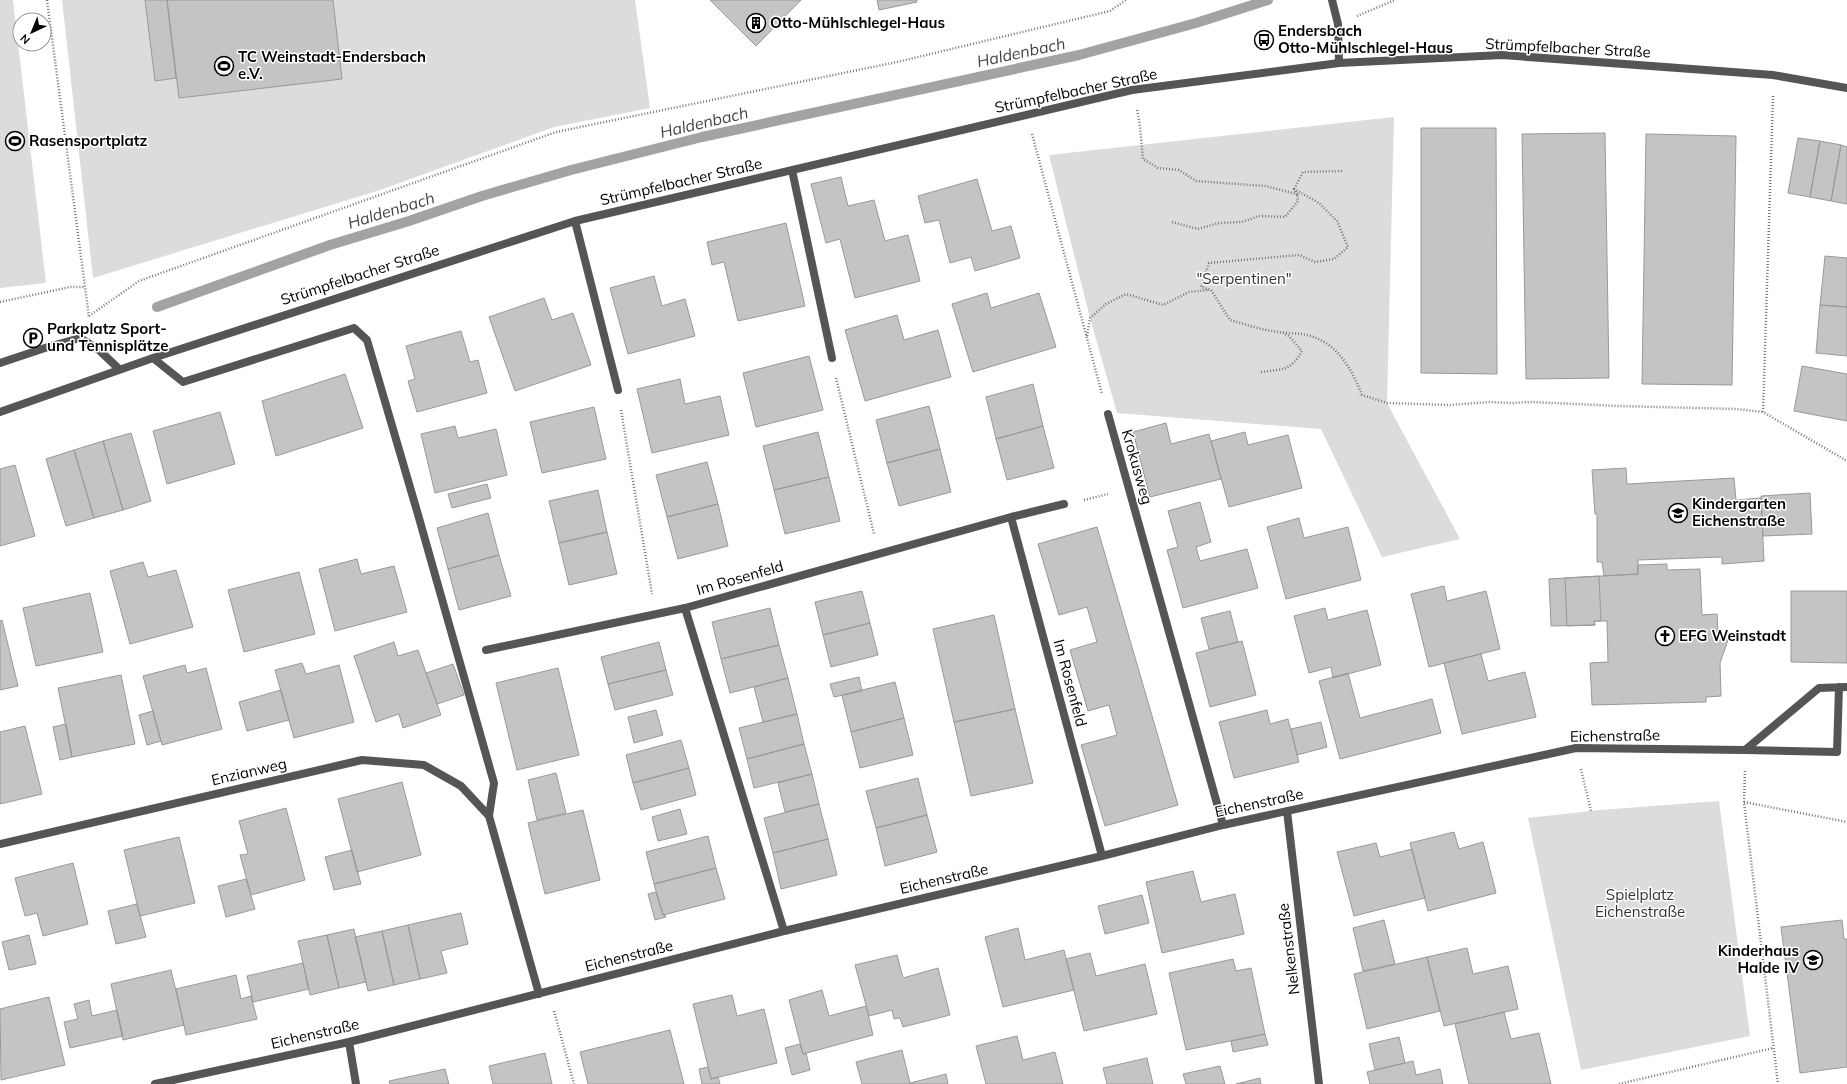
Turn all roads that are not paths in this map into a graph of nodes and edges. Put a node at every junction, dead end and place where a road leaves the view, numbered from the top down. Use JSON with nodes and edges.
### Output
{"nodes":[{"id":1,"x":1333,"y":4,"type":"edge"},
{"id":2,"x":1339,"y":63,"type":"junction"},
{"id":3,"x":1847,"y":88,"type":"edge"},
{"id":4,"x":792,"y":170,"type":"junction"},
{"id":5,"x":575,"y":221,"type":"junction"},
{"id":6,"x":153,"y":358,"type":"junction"},
{"id":7,"x":832,"y":358,"type":"road end"},
{"id":8,"x":0,"y":363,"type":"edge"},
{"id":9,"x":119,"y":369,"type":"junction"},
{"id":10,"x":618,"y":390,"type":"road end"},
{"id":11,"x":0,"y":412,"type":"edge"},
{"id":12,"x":1108,"y":414,"type":"road end"},
{"id":13,"x":1064,"y":504,"type":"road end"},
{"id":14,"x":1011,"y":517,"type":"junction"},
{"id":15,"x":685,"y":608,"type":"junction"},
{"id":16,"x":486,"y":650,"type":"dead end"},
{"id":17,"x":1843,"y":687,"type":"edge"},
{"id":18,"x":1745,"y":750,"type":"junction"},
{"id":19,"x":1287,"y":811,"type":"junction"},
{"id":20,"x":489,"y":816,"type":"junction"},
{"id":21,"x":1223,"y":825,"type":"junction"},
{"id":22,"x":0,"y":844,"type":"edge"},
{"id":23,"x":1102,"y":856,"type":"junction"},
{"id":24,"x":784,"y":931,"type":"junction"},
{"id":25,"x":539,"y":994,"type":"junction"},
{"id":26,"x":350,"y":1042,"type":"junction"},
{"id":27,"x":155,"y":1084,"type":"edge"},
{"id":28,"x":356,"y":1084,"type":"edge"},
{"id":29,"x":1319,"y":1084,"type":"edge"}],
"edges":[{"from":1,"to":2,"type":"street"},
{"from":2,"to":3,"type":"street","name":"Strümpfelbacher Straße"},
{"from":2,"to":4,"type":"street","name":"Strümpfelbacher Straße"},
{"from":4,"to":5,"type":"street","name":"Strümpfelbacher Straße"},
{"from":4,"to":7,"type":"street"},
{"from":5,"to":6,"type":"street","name":"Strümpfelbacher Straße"},
{"from":5,"to":10,"type":"street"},
{"from":6,"to":9,"type":"street","name":"Strümpfelbacher Straße"},
{"from":6,"to":20,"type":"street","name":"Enzianweg"},
{"from":8,"to":9,"type":"street"},
{"from":9,"to":11,"type":"street","name":"Strümpfelbacher Straße"},
{"from":12,"to":21,"type":"street","name":"Krokusweg"},
{"from":13,"to":14,"type":"street","name":"Im Rosenfeld"},
{"from":14,"to":15,"type":"street","name":"Im Rosenfeld"},
{"from":14,"to":23,"type":"street","name":"Im Rosenfeld"},
{"from":15,"to":16,"type":"street","name":"Im Rosenfeld"},
{"from":15,"to":24,"type":"street","name":"Im Rosenfeld"},
{"from":17,"to":18,"type":"street","name":"Eichenstraße"},
{"from":17,"to":18,"type":"street","name":"Eichenstraße"},
{"from":18,"to":19,"type":"street","name":"Eichenstraße"},
{"from":19,"to":21,"type":"street","name":"Eichenstraße"},
{"from":19,"to":29,"type":"street","name":"Nelkenstraße"},
{"from":20,"to":22,"type":"street","name":"Enzianweg"},
{"from":20,"to":25,"type":"street","name":"Enzianweg"},
{"from":21,"to":23,"type":"street","name":"Eichenstraße"},
{"from":23,"to":24,"type":"street","name":"Eichenstraße"},
{"from":24,"to":25,"type":"street","name":"Eichenstraße"},
{"from":25,"to":26,"type":"street","name":"Eichenstraße"},
{"from":26,"to":27,"type":"street","name":"Eichenstraße"},
{"from":26,"to":28,"type":"street"}]}
